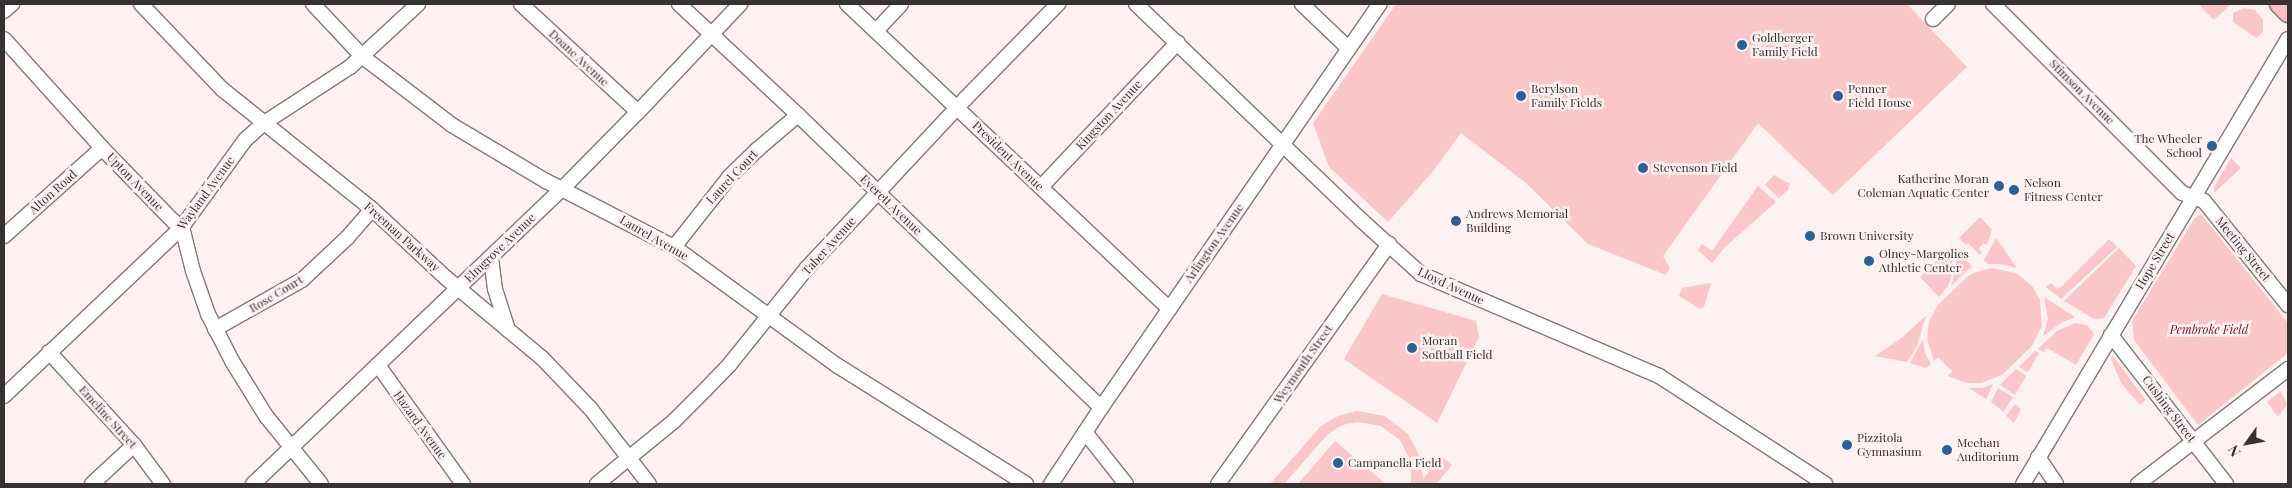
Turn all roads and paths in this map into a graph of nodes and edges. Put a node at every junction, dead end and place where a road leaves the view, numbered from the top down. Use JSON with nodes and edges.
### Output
{"nodes":[{"id":1,"x":12,"y":4,"type":"edge"},
{"id":2,"x":140,"y":4,"type":"edge"},
{"id":3,"x":313,"y":4,"type":"edge"},
{"id":4,"x":418,"y":4,"type":"edge"},
{"id":5,"x":521,"y":4,"type":"edge"},
{"id":6,"x":679,"y":4,"type":"edge"},
{"id":7,"x":740,"y":4,"type":"edge"},
{"id":8,"x":847,"y":4,"type":"edge"},
{"id":9,"x":901,"y":4,"type":"edge"},
{"id":10,"x":1058,"y":4,"type":"edge"},
{"id":11,"x":1136,"y":4,"type":"edge"},
{"id":12,"x":1302,"y":4,"type":"edge"},
{"id":13,"x":1380,"y":4,"type":"edge"},
{"id":14,"x":1948,"y":4,"type":"edge"},
{"id":15,"x":1993,"y":4,"type":"edge"},
{"id":16,"x":2279,"y":4,"type":"edge"},
{"id":17,"x":4,"y":11,"type":"edge"},
{"id":18,"x":2288,"y":13,"type":"edge"},
{"id":19,"x":1933,"y":19,"type":"dead end"},
{"id":20,"x":876,"y":31,"type":"junction"},
{"id":21,"x":711,"y":35,"type":"junction"},
{"id":22,"x":4,"y":39,"type":"edge"},
{"id":23,"x":2288,"y":39,"type":"edge"},
{"id":24,"x":1178,"y":42,"type":"junction"},
{"id":25,"x":1348,"y":48,"type":"junction"},
{"id":26,"x":363,"y":57,"type":"junction"},
{"id":27,"x":957,"y":108,"type":"junction"},
{"id":28,"x":638,"y":112,"type":"junction"},
{"id":29,"x":798,"y":116,"type":"junction"},
{"id":30,"x":264,"y":123,"type":"junction"},
{"id":31,"x":1283,"y":144,"type":"junction"},
{"id":32,"x":102,"y":148,"type":"junction"},
{"id":33,"x":1041,"y":187,"type":"junction"},
{"id":34,"x":561,"y":190,"type":"junction"},
{"id":35,"x":878,"y":192,"type":"junction"},
{"id":36,"x":2194,"y":198,"type":"junction"},
{"id":37,"x":372,"y":209,"type":"junction"},
{"id":38,"x":182,"y":228,"type":"junction"},
{"id":39,"x":4,"y":236,"type":"edge"},
{"id":40,"x":1389,"y":244,"type":"junction"},
{"id":41,"x":674,"y":247,"type":"junction"},
{"id":42,"x":491,"y":257,"type":"junction"},
{"id":43,"x":459,"y":288,"type":"junction"},
{"id":44,"x":2288,"y":305,"type":"edge"},
{"id":45,"x":1169,"y":309,"type":"junction"},
{"id":46,"x":768,"y":316,"type":"junction"},
{"id":47,"x":215,"y":329,"type":"junction"},
{"id":48,"x":508,"y":330,"type":"junction"},
{"id":49,"x":2110,"y":335,"type":"junction"},
{"id":50,"x":49,"y":352,"type":"junction"},
{"id":51,"x":378,"y":365,"type":"junction"},
{"id":52,"x":2288,"y":368,"type":"edge"},
{"id":53,"x":4,"y":396,"type":"edge"},
{"id":54,"x":1101,"y":408,"type":"junction"},
{"id":55,"x":1085,"y":432,"type":"junction"},
{"id":56,"x":2193,"y":442,"type":"junction"},
{"id":57,"x":134,"y":445,"type":"junction"},
{"id":58,"x":291,"y":447,"type":"junction"},
{"id":59,"x":629,"y":457,"type":"junction"},
{"id":60,"x":2038,"y":457,"type":"junction"},
{"id":61,"x":92,"y":484,"type":"edge"},
{"id":62,"x":163,"y":484,"type":"edge"},
{"id":63,"x":253,"y":484,"type":"edge"},
{"id":64,"x":321,"y":484,"type":"edge"},
{"id":65,"x":463,"y":484,"type":"edge"},
{"id":66,"x":597,"y":484,"type":"edge"},
{"id":67,"x":650,"y":484,"type":"edge"},
{"id":68,"x":1026,"y":484,"type":"edge"},
{"id":69,"x":1051,"y":484,"type":"edge"},
{"id":70,"x":1126,"y":484,"type":"edge"},
{"id":71,"x":1218,"y":484,"type":"edge"},
{"id":72,"x":1825,"y":484,"type":"edge"},
{"id":73,"x":2023,"y":484,"type":"edge"},
{"id":74,"x":2056,"y":484,"type":"edge"},
{"id":75,"x":2138,"y":484,"type":"edge"},
{"id":76,"x":2226,"y":484,"type":"edge"}],
"edges":[{"from":1,"to":17,"type":"street"},
{"from":2,"to":30,"type":"street","name":"Freeman Parkway"},
{"from":3,"to":26,"type":"street","name":"Laurel Avenue"},
{"from":4,"to":26,"type":"street","name":"Wayland Avenue"},
{"from":5,"to":28,"type":"street","name":"Doane Avenue"},
{"from":6,"to":21,"type":"street","name":"Everett Avenue"},
{"from":7,"to":21,"type":"street","name":"Elmgrove Avenue"},
{"from":8,"to":20,"type":"street","name":"President Avenue"},
{"from":9,"to":20,"type":"street"},
{"from":10,"to":27,"type":"street","name":"Taber Avenue"},
{"from":11,"to":24,"type":"street","name":"Lloyd Avenue"},
{"from":12,"to":25,"type":"street"},
{"from":13,"to":25,"type":"street","name":"Arlington Avenue"},
{"from":14,"to":19,"type":"street"},
{"from":15,"to":36,"type":"street","name":"Stimson Avenue"},
{"from":16,"to":18,"type":"main road"},
{"from":20,"to":27,"type":"street","name":"President Avenue"},
{"from":21,"to":28,"type":"street","name":"Elmgrove Avenue"},
{"from":21,"to":29,"type":"street","name":"Everett Avenue"},
{"from":22,"to":32,"type":"street","name":"Upton Avenue"},
{"from":23,"to":36,"type":"street","name":"Hope Street"},
{"from":24,"to":31,"type":"street","name":"Lloyd Avenue"},
{"from":24,"to":33,"type":"street","name":"Kingston Avenue"},
{"from":25,"to":31,"type":"street","name":"Arlington Avenue"},
{"from":26,"to":30,"type":"street","name":"Wayland Avenue"},
{"from":26,"to":34,"type":"street","name":"Laurel Avenue"},
{"from":27,"to":33,"type":"street","name":"President Avenue"},
{"from":27,"to":35,"type":"street","name":"Taber Avenue"},
{"from":28,"to":34,"type":"street","name":"Elmgrove Avenue"},
{"from":29,"to":35,"type":"street","name":"Everett Avenue"},
{"from":29,"to":41,"type":"street","name":"Laurel Court"},
{"from":30,"to":37,"type":"street","name":"Freeman Parkway"},
{"from":30,"to":38,"type":"street","name":"Wayland Avenue"},
{"from":31,"to":40,"type":"street","name":"Lloyd Avenue"},
{"from":31,"to":45,"type":"street","name":"Arlington Avenue"},
{"from":32,"to":38,"type":"street","name":"Upton Avenue"},
{"from":32,"to":39,"type":"street","name":"Alton Road"},
{"from":33,"to":45,"type":"street","name":"President Avenue"},
{"from":34,"to":41,"type":"street","name":"Laurel Avenue"},
{"from":34,"to":42,"type":"street","name":"Elmgrove Avenue"},
{"from":35,"to":46,"type":"street","name":"Taber Avenue"},
{"from":35,"to":54,"type":"street","name":"Everett Avenue"},
{"from":36,"to":44,"type":"street","name":"Meeting Street"},
{"from":36,"to":49,"type":"street","name":"Hope Street"},
{"from":37,"to":43,"type":"street","name":"Freeman Parkway"},
{"from":37,"to":47,"type":"street","name":"Rose Court"},
{"from":38,"to":47,"type":"street"},
{"from":38,"to":50,"type":"street","name":"Wayland Avenue"},
{"from":40,"to":71,"type":"street","name":"Weymouth Street"},
{"from":40,"to":72,"type":"street","name":"Lloyd Avenue"},
{"from":41,"to":46,"type":"street","name":"Laurel Avenue"},
{"from":42,"to":43,"type":"street","name":"Elmgrove Avenue"},
{"from":42,"to":48,"type":"street"},
{"from":43,"to":48,"type":"street","name":"Freeman Parkway"},
{"from":43,"to":51,"type":"street","name":"Elmgrove Avenue"},
{"from":45,"to":54,"type":"street","name":"Arlington Avenue"},
{"from":46,"to":59,"type":"street","name":"Taber Avenue"},
{"from":46,"to":68,"type":"street","name":"Laurel Avenue"},
{"from":47,"to":58,"type":"street"},
{"from":48,"to":59,"type":"street","name":"Freeman Parkway"},
{"from":49,"to":56,"type":"street","name":"Cushing Street"},
{"from":49,"to":60,"type":"street","name":"Hope Street"},
{"from":50,"to":53,"type":"street","name":"Wayland Avenue"},
{"from":50,"to":57,"type":"street","name":"Emeline Street"},
{"from":51,"to":58,"type":"street","name":"Elmgrove Avenue"},
{"from":51,"to":65,"type":"street","name":"Hazard Avenue"},
{"from":52,"to":56,"type":"street"},
{"from":54,"to":55,"type":"street","name":"Arlington Avenue"},
{"from":55,"to":69,"type":"street","name":"Arlington Avenue"},
{"from":55,"to":70,"type":"street"},
{"from":56,"to":75,"type":"street"},
{"from":56,"to":76,"type":"street","name":"Cushing Street"},
{"from":57,"to":61,"type":"street"},
{"from":57,"to":62,"type":"street","name":"Emeline Street"},
{"from":58,"to":63,"type":"street","name":"Elmgrove Avenue"},
{"from":58,"to":64,"type":"street"},
{"from":59,"to":66,"type":"street","name":"Taber Avenue"},
{"from":59,"to":67,"type":"street","name":"Freeman Parkway"},
{"from":60,"to":73,"type":"street","name":"Hope Street"},
{"from":60,"to":74,"type":"street"}]}
